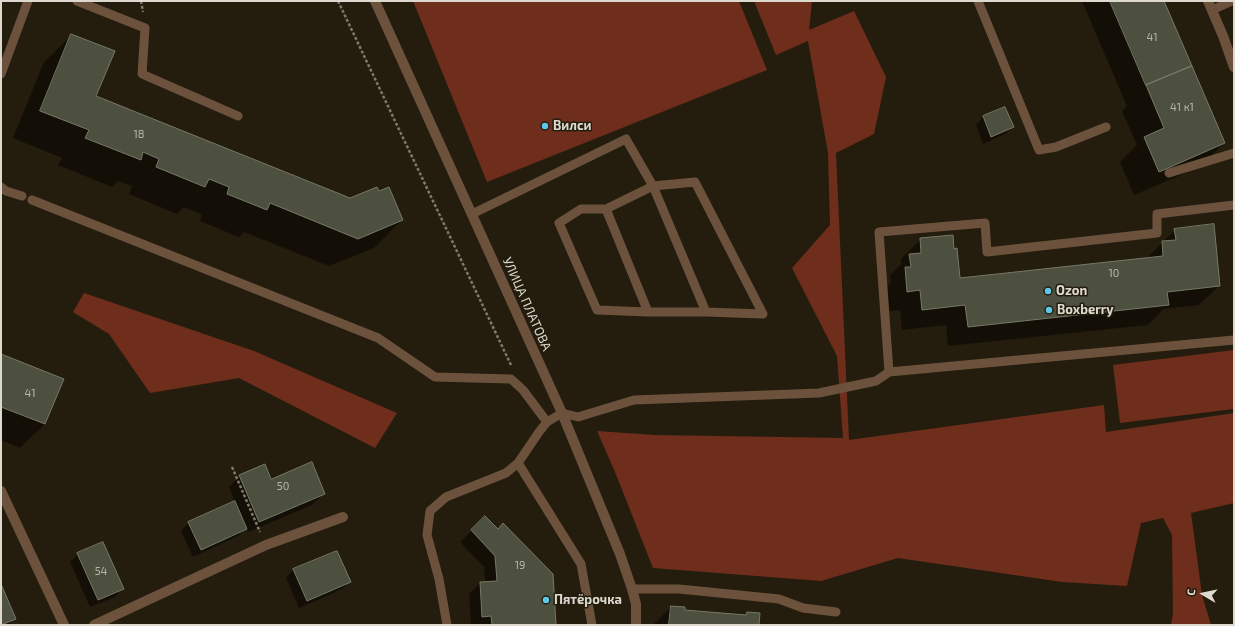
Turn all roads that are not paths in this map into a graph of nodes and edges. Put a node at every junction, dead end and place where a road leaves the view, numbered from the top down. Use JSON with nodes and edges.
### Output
{"nodes":[{"id":1,"x":28,"y":1,"type":"edge"},
{"id":2,"x":77,"y":1,"type":"edge"},
{"id":3,"x":375,"y":1,"type":"edge"},
{"id":4,"x":978,"y":1,"type":"edge"},
{"id":5,"x":1232,"y":1,"type":"edge"},
{"id":6,"x":1210,"y":6,"type":"edge"},
{"id":7,"x":1234,"y":67,"type":"edge"},
{"id":8,"x":1,"y":74,"type":"edge"},
{"id":9,"x":238,"y":116,"type":"dead end"},
{"id":10,"x":1106,"y":127,"type":"dead end"},
{"id":11,"x":1234,"y":153,"type":"edge"},
{"id":12,"x":1169,"y":173,"type":"dead end"},
{"id":13,"x":653,"y":186,"type":"junction"},
{"id":14,"x":1,"y":187,"type":"edge"},
{"id":15,"x":22,"y":196,"type":"dead end"},
{"id":16,"x":32,"y":200,"type":"dead end"},
{"id":17,"x":1234,"y":205,"type":"edge"},
{"id":18,"x":606,"y":208,"type":"junction"},
{"id":19,"x":472,"y":214,"type":"junction"},
{"id":20,"x":648,"y":312,"type":"junction"},
{"id":21,"x":706,"y":312,"type":"junction"},
{"id":22,"x":1234,"y":340,"type":"edge"},
{"id":23,"x":889,"y":372,"type":"junction"},
{"id":24,"x":562,"y":413,"type":"junction"},
{"id":25,"x":547,"y":422,"type":"junction"},
{"id":26,"x":518,"y":463,"type":"junction"},
{"id":27,"x":1,"y":491,"type":"edge"},
{"id":28,"x":343,"y":517,"type":"dead end"},
{"id":29,"x":632,"y":589,"type":"junction"},
{"id":30,"x":836,"y":612,"type":"dead end"},
{"id":31,"x":64,"y":625,"type":"edge"},
{"id":32,"x":94,"y":625,"type":"edge"},
{"id":33,"x":447,"y":625,"type":"edge"},
{"id":34,"x":592,"y":625,"type":"edge"},
{"id":35,"x":636,"y":625,"type":"edge"}],
"edges":[{"from":1,"to":8,"type":"lane"},
{"from":2,"to":9,"type":"lane"},
{"from":3,"to":19,"type":"street","name":"УЛИЦА ПЛАТОВА"},
{"from":4,"to":10,"type":"lane"},
{"from":5,"to":6,"type":"lane"},
{"from":6,"to":7,"type":"street"},
{"from":11,"to":12,"type":"lane"},
{"from":13,"to":18,"type":"lane"},
{"from":13,"to":19,"type":"lane"},
{"from":13,"to":21,"type":"lane"},
{"from":13,"to":21,"type":"lane"},
{"from":14,"to":15,"type":"lane"},
{"from":16,"to":25,"type":"lane"},
{"from":17,"to":23,"type":"lane"},
{"from":18,"to":20,"type":"lane"},
{"from":18,"to":20,"type":"lane"},
{"from":19,"to":24,"type":"street","name":"УЛИЦА ПЛАТОВА"},
{"from":20,"to":21,"type":"lane"},
{"from":22,"to":23,"type":"lane"},
{"from":23,"to":24,"type":"lane"},
{"from":24,"to":25,"type":"lane"},
{"from":24,"to":29,"type":"street","name":"УЛИЦА ПЛАТОВА"},
{"from":25,"to":26,"type":"lane"},
{"from":26,"to":33,"type":"lane"},
{"from":26,"to":34,"type":"lane"},
{"from":27,"to":31,"type":"street"},
{"from":28,"to":32,"type":"street"},
{"from":29,"to":30,"type":"lane"},
{"from":29,"to":35,"type":"street","name":"УЛИЦА ПЛАТОВА"}]}
